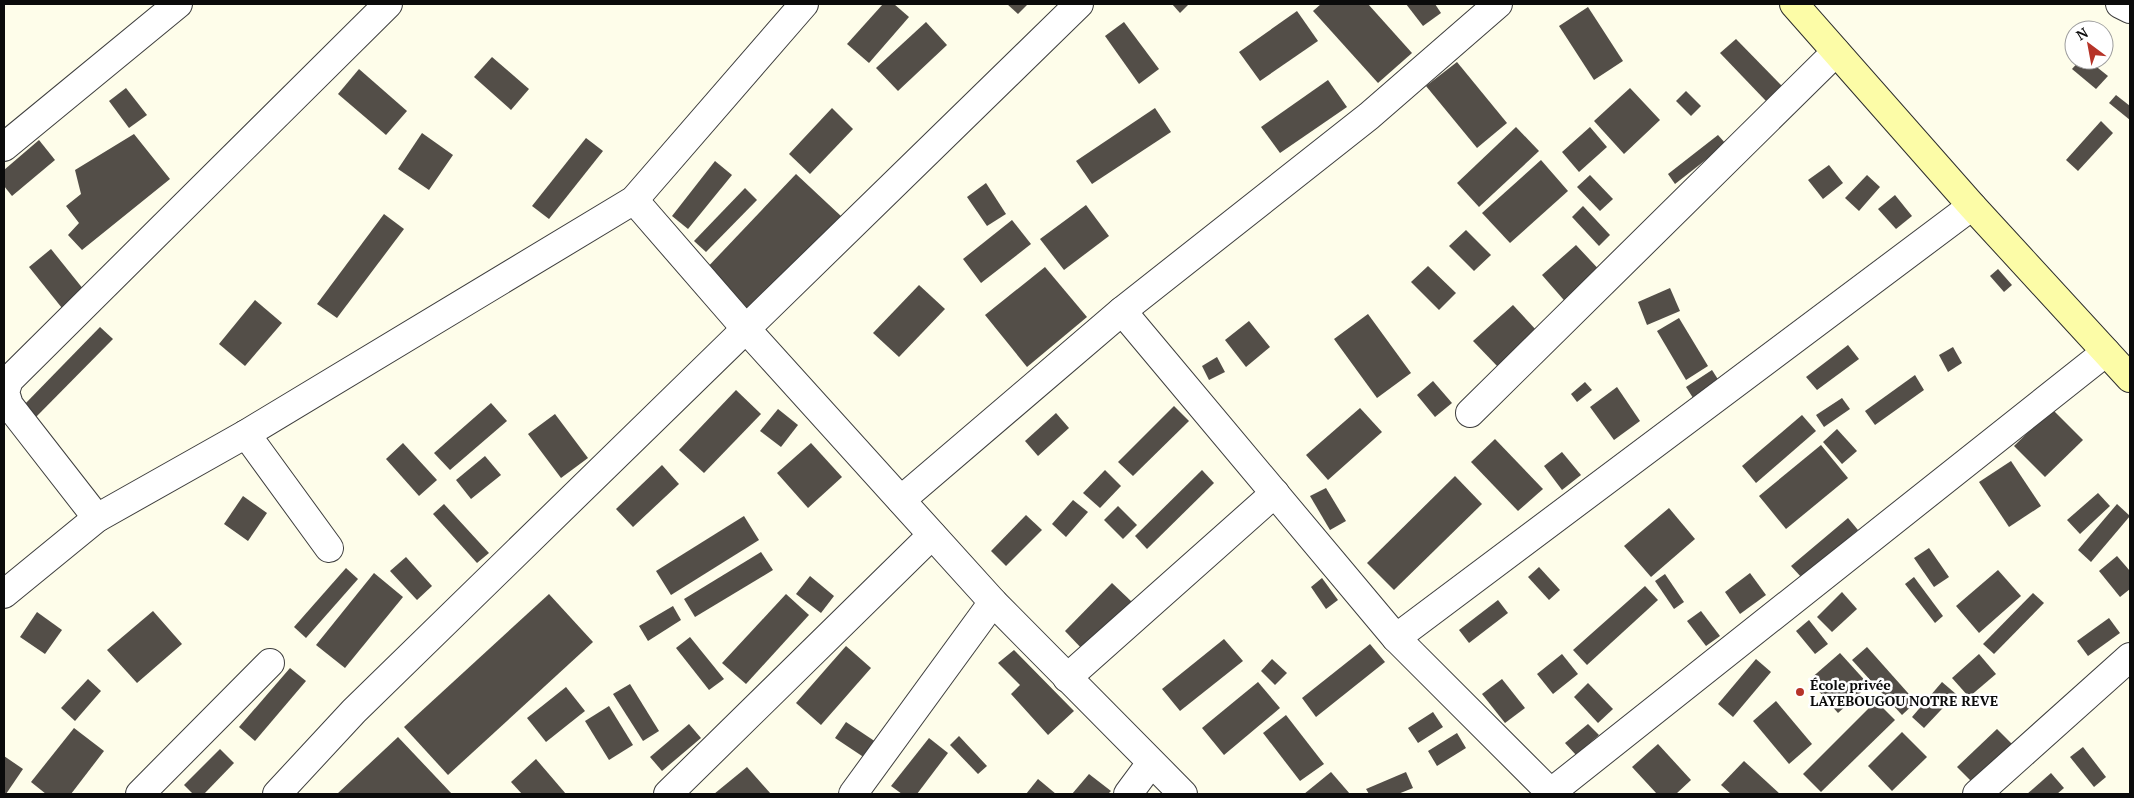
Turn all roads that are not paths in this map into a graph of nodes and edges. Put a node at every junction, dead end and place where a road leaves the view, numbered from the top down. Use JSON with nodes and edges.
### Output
{"nodes":[{"id":1,"x":178,"y":4,"type":"edge"},
{"id":2,"x":388,"y":4,"type":"edge"},
{"id":3,"x":804,"y":4,"type":"edge"},
{"id":4,"x":1079,"y":4,"type":"edge"},
{"id":5,"x":1498,"y":4,"type":"edge"},
{"id":6,"x":1794,"y":4,"type":"edge"},
{"id":7,"x":2120,"y":4,"type":"edge"},
{"id":8,"x":2130,"y":9,"type":"edge"},
{"id":9,"x":1836,"y":52,"type":"junction"},
{"id":10,"x":4,"y":147,"type":"edge"},
{"id":11,"x":634,"y":200,"type":"junction"},
{"id":12,"x":1972,"y":206,"type":"junction"},
{"id":13,"x":1122,"y":311,"type":"junction"},
{"id":14,"x":746,"y":329,"type":"junction"},
{"id":15,"x":2106,"y":352,"type":"junction"},
{"id":16,"x":2130,"y":378,"type":"edge"},
{"id":17,"x":1470,"y":413,"type":"dead end"},
{"id":18,"x":246,"y":434,"type":"junction"},
{"id":19,"x":1275,"y":493,"type":"junction"},
{"id":20,"x":901,"y":500,"type":"junction"},
{"id":21,"x":97,"y":518,"type":"junction"},
{"id":22,"x":932,"y":535,"type":"junction"},
{"id":23,"x":329,"y":548,"type":"dead end"},
{"id":24,"x":4,"y":594,"type":"edge"},
{"id":25,"x":993,"y":602,"type":"junction"},
{"id":26,"x":1396,"y":638,"type":"junction"},
{"id":27,"x":2130,"y":657,"type":"edge"},
{"id":28,"x":270,"y":663,"type":"dead end"},
{"id":29,"x":1067,"y":678,"type":"junction"},
{"id":30,"x":1151,"y":764,"type":"junction"},
{"id":31,"x":140,"y":794,"type":"edge"},
{"id":32,"x":276,"y":794,"type":"edge"},
{"id":33,"x":668,"y":794,"type":"edge"},
{"id":34,"x":853,"y":794,"type":"edge"},
{"id":35,"x":1128,"y":794,"type":"edge"},
{"id":36,"x":1183,"y":794,"type":"edge"},
{"id":37,"x":1551,"y":794,"type":"edge"},
{"id":38,"x":1977,"y":794,"type":"edge"}],
"edges":[{"from":1,"to":10,"type":"street"},
{"from":2,"to":21,"type":"street"},
{"from":3,"to":11,"type":"street"},
{"from":4,"to":14,"type":"street"},
{"from":5,"to":13,"type":"street"},
{"from":6,"to":9,"type":"main road"},
{"from":7,"to":8,"type":"street"},
{"from":9,"to":12,"type":"main road"},
{"from":9,"to":17,"type":"street"},
{"from":11,"to":14,"type":"street"},
{"from":11,"to":18,"type":"street"},
{"from":12,"to":15,"type":"main road"},
{"from":12,"to":26,"type":"street"},
{"from":13,"to":19,"type":"street"},
{"from":13,"to":20,"type":"street"},
{"from":14,"to":20,"type":"street"},
{"from":14,"to":32,"type":"street"},
{"from":15,"to":16,"type":"main road"},
{"from":15,"to":37,"type":"street"},
{"from":18,"to":21,"type":"street"},
{"from":18,"to":23,"type":"street"},
{"from":19,"to":26,"type":"street"},
{"from":19,"to":29,"type":"street"},
{"from":20,"to":22,"type":"street"},
{"from":21,"to":24,"type":"street"},
{"from":22,"to":25,"type":"street"},
{"from":22,"to":33,"type":"street"},
{"from":25,"to":29,"type":"street"},
{"from":25,"to":34,"type":"street"},
{"from":26,"to":37,"type":"street"},
{"from":27,"to":38,"type":"street"},
{"from":28,"to":31,"type":"street"},
{"from":29,"to":30,"type":"street"},
{"from":30,"to":35,"type":"street"},
{"from":30,"to":36,"type":"street"}]}
